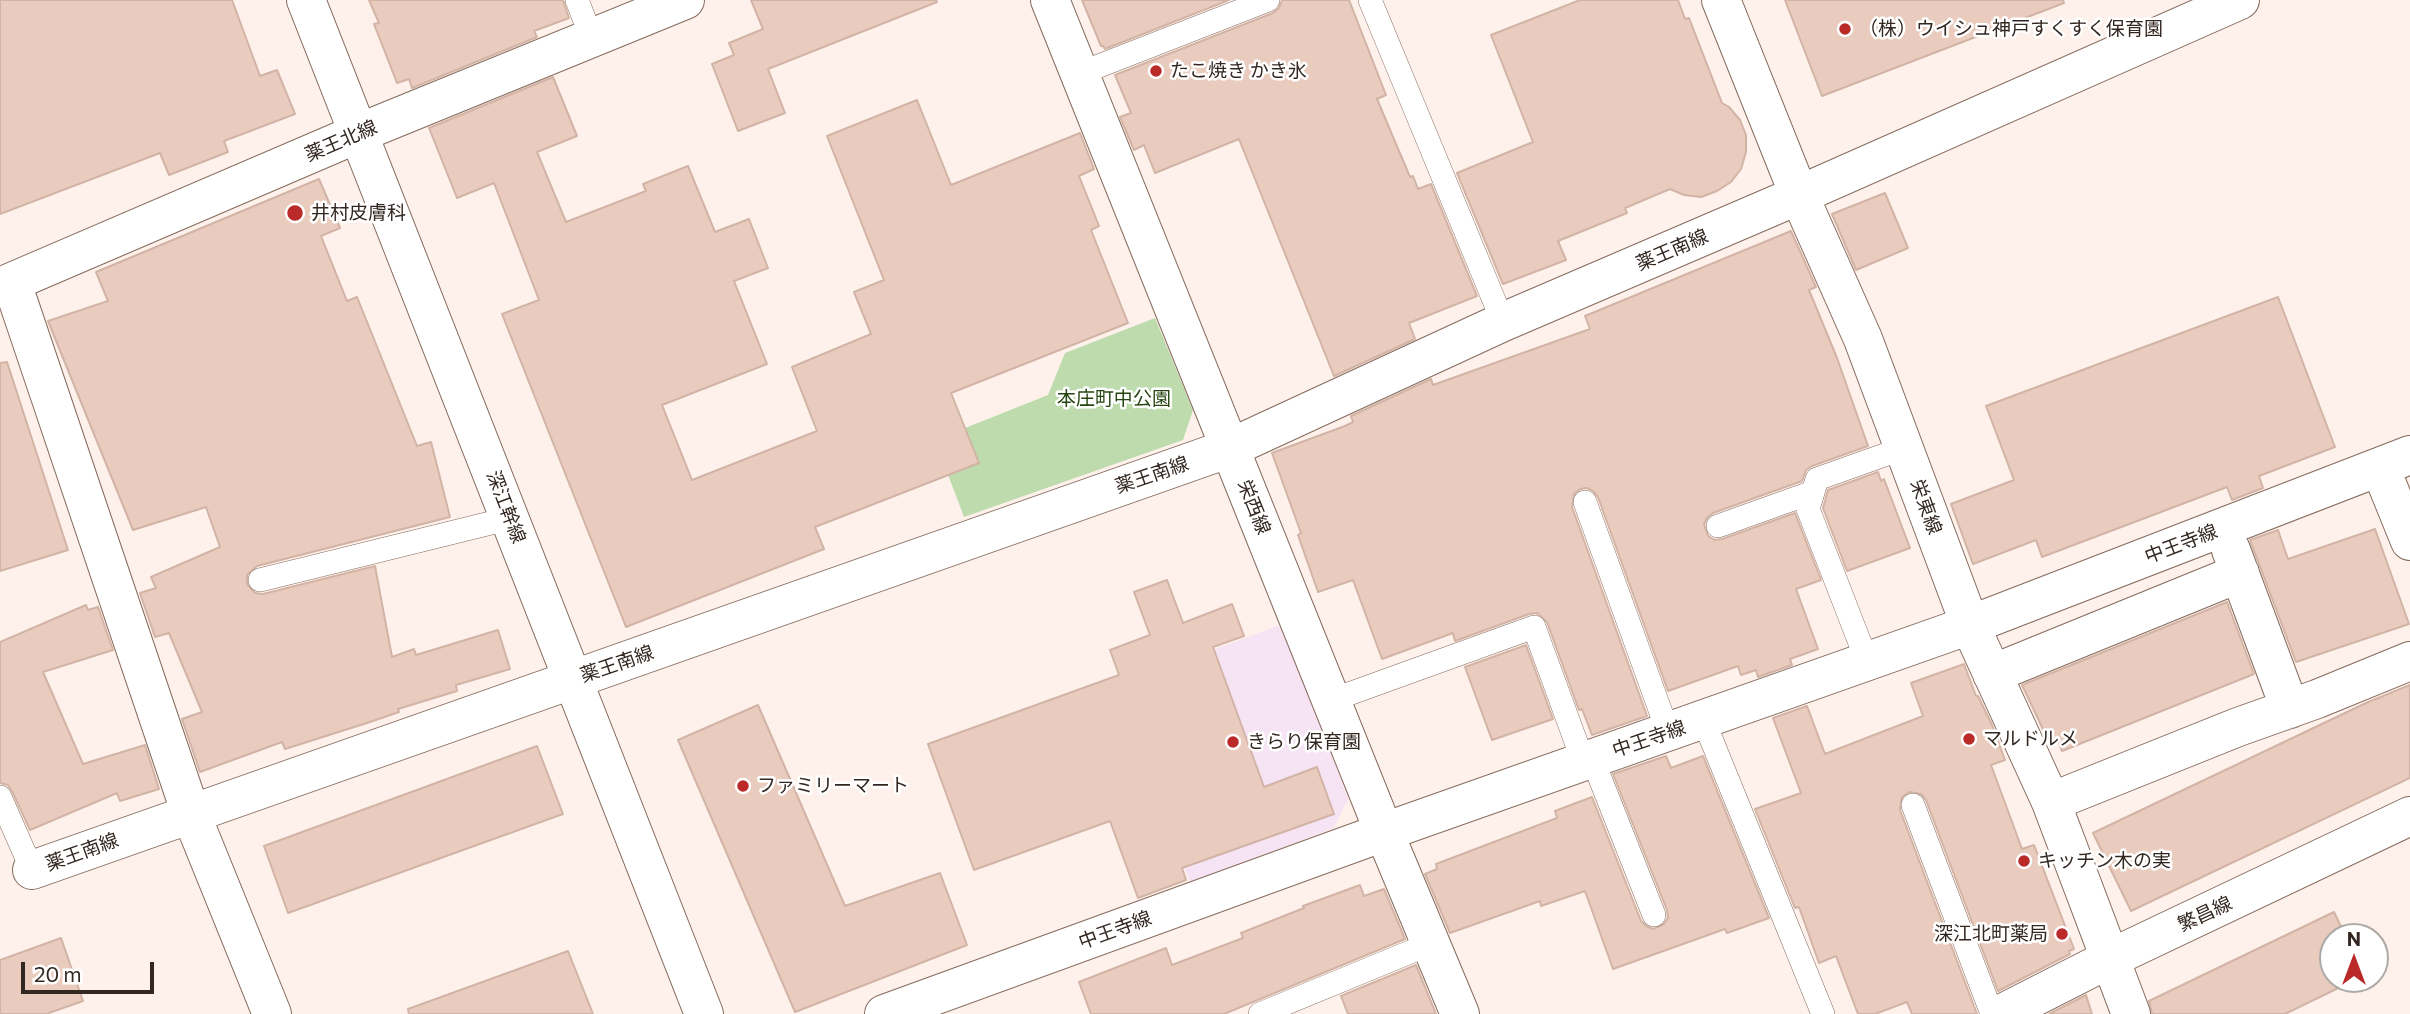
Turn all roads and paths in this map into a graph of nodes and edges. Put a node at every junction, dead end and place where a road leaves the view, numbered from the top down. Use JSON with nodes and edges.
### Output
{"nodes":[{"id":1,"x":306,"y":0,"type":"edge"},
{"id":2,"x":577,"y":0,"type":"edge"},
{"id":3,"x":685,"y":0,"type":"edge"},
{"id":4,"x":1050,"y":0,"type":"edge"},
{"id":5,"x":1268,"y":0,"type":"edge"},
{"id":6,"x":1370,"y":0,"type":"edge"},
{"id":7,"x":1721,"y":0,"type":"edge"},
{"id":8,"x":2240,"y":0,"type":"edge"},
{"id":9,"x":592,"y":39,"type":"junction"},
{"id":10,"x":1081,"y":73,"type":"junction"},
{"id":11,"x":359,"y":133,"type":"junction"},
{"id":12,"x":1799,"y":195,"type":"junction"},
{"id":13,"x":6,"y":285,"type":"edge"},
{"id":14,"x":1503,"y":322,"type":"junction"},
{"id":15,"x":1230,"y":448,"type":"junction"},
{"id":16,"x":1904,"y":448,"type":"junction"},
{"id":17,"x":2395,"y":461,"type":"edge"},
{"id":18,"x":1812,"y":492,"type":"junction"},
{"id":19,"x":1585,"y":502,"type":"dead end"},
{"id":20,"x":511,"y":518,"type":"junction"},
{"id":21,"x":1718,"y":526,"type":"dead end"},
{"id":22,"x":2407,"y":527,"type":"edge"},
{"id":23,"x":2223,"y":528,"type":"junction"},
{"id":24,"x":2240,"y":573,"type":"junction"},
{"id":25,"x":260,"y":580,"type":"dead end"},
{"id":26,"x":1970,"y":625,"type":"junction"},
{"id":27,"x":1867,"y":661,"type":"junction"},
{"id":28,"x":2410,"y":661,"type":"edge"},
{"id":29,"x":1992,"y":674,"type":"junction"},
{"id":30,"x":574,"y":680,"type":"junction"},
{"id":31,"x":1332,"y":700,"type":"junction"},
{"id":32,"x":2290,"y":709,"type":"junction"},
{"id":33,"x":1703,"y":719,"type":"junction"},
{"id":34,"x":1668,"y":732,"type":"junction"},
{"id":35,"x":1588,"y":760,"type":"junction"},
{"id":36,"x":0,"y":797,"type":"edge"},
{"id":37,"x":2051,"y":802,"type":"junction"},
{"id":38,"x":1913,"y":805,"type":"dead end"},
{"id":39,"x":191,"y":814,"type":"junction"},
{"id":40,"x":2410,"y":816,"type":"edge"},
{"id":41,"x":1384,"y":832,"type":"junction"},
{"id":42,"x":32,"y":870,"type":"joint"},
{"id":43,"x":1654,"y":915,"type":"dead end"},
{"id":44,"x":1432,"y":943,"type":"junction"},
{"id":45,"x":2109,"y":959,"type":"junction"},
{"id":46,"x":272,"y":1014,"type":"edge"},
{"id":47,"x":704,"y":1014,"type":"edge"},
{"id":48,"x":884,"y":1014,"type":"edge"},
{"id":49,"x":1260,"y":1014,"type":"edge"},
{"id":50,"x":1460,"y":1014,"type":"edge"},
{"id":51,"x":1823,"y":1014,"type":"edge"},
{"id":52,"x":1992,"y":1014,"type":"edge"},
{"id":53,"x":2001,"y":1014,"type":"edge"},
{"id":54,"x":2132,"y":1014,"type":"edge"}],
"edges":[{"from":1,"to":11,"type":"street","name":"深江幹線"},
{"from":2,"to":9,"type":"lane"},
{"from":3,"to":9,"type":"street","name":"薬王北線"},
{"from":4,"to":10,"type":"street","name":"栄西線"},
{"from":5,"to":10,"type":"lane"},
{"from":6,"to":14,"type":"lane"},
{"from":7,"to":12,"type":"street","name":"栄東線"},
{"from":8,"to":12,"type":"street","name":"薬王南線"},
{"from":9,"to":11,"type":"street","name":"薬王北線"},
{"from":10,"to":15,"type":"street","name":"栄西線"},
{"from":11,"to":13,"type":"street","name":"薬王北線"},
{"from":11,"to":20,"type":"street","name":"深江幹線"},
{"from":12,"to":14,"type":"street","name":"薬王南線"},
{"from":12,"to":16,"type":"street","name":"栄東線"},
{"from":13,"to":39,"type":"street"},
{"from":14,"to":15,"type":"street","name":"薬王南線"},
{"from":15,"to":30,"type":"street","name":"薬王南線"},
{"from":15,"to":31,"type":"street","name":"栄西線"},
{"from":16,"to":18,"type":"lane"},
{"from":16,"to":26,"type":"street","name":"栄東線"},
{"from":17,"to":22,"type":"street"},
{"from":17,"to":23,"type":"street","name":"中王寺線"},
{"from":18,"to":21,"type":"lane"},
{"from":18,"to":27,"type":"lane"},
{"from":19,"to":34,"type":"lane"},
{"from":20,"to":25,"type":"lane"},
{"from":20,"to":30,"type":"street","name":"深江幹線"},
{"from":23,"to":24,"type":"street"},
{"from":23,"to":26,"type":"street","name":"中王寺線"},
{"from":24,"to":29,"type":"street"},
{"from":24,"to":32,"type":"street"},
{"from":26,"to":27,"type":"street","name":"中王寺線"},
{"from":26,"to":29,"type":"street","name":"栄東線"},
{"from":27,"to":33,"type":"street","name":"中王寺線"},
{"from":28,"to":32,"type":"street"},
{"from":29,"to":37,"type":"street","name":"栄東線"},
{"from":30,"to":39,"type":"street","name":"薬王南線"},
{"from":30,"to":47,"type":"street","name":"深江幹線"},
{"from":31,"to":35,"type":"lane"},
{"from":31,"to":41,"type":"street","name":"栄西線"},
{"from":32,"to":37,"type":"street"},
{"from":33,"to":34,"type":"street","name":"中王寺線"},
{"from":33,"to":51,"type":"lane"},
{"from":34,"to":35,"type":"street","name":"中王寺線"},
{"from":35,"to":41,"type":"street","name":"中王寺線"},
{"from":35,"to":43,"type":"lane"},
{"from":36,"to":42,"type":"lane"},
{"from":37,"to":45,"type":"street","name":"栄東線"},
{"from":38,"to":52,"type":"lane"},
{"from":39,"to":42,"type":"street","name":"薬王南線"},
{"from":39,"to":46,"type":"street"},
{"from":40,"to":45,"type":"street","name":"繁昌線"},
{"from":41,"to":44,"type":"street","name":"栄西線"},
{"from":41,"to":48,"type":"street","name":"中王寺線"},
{"from":44,"to":49,"type":"lane"},
{"from":44,"to":50,"type":"street","name":"栄西線"},
{"from":45,"to":53,"type":"street","name":"繁昌線"},
{"from":45,"to":54,"type":"street","name":"栄東線"}]}
